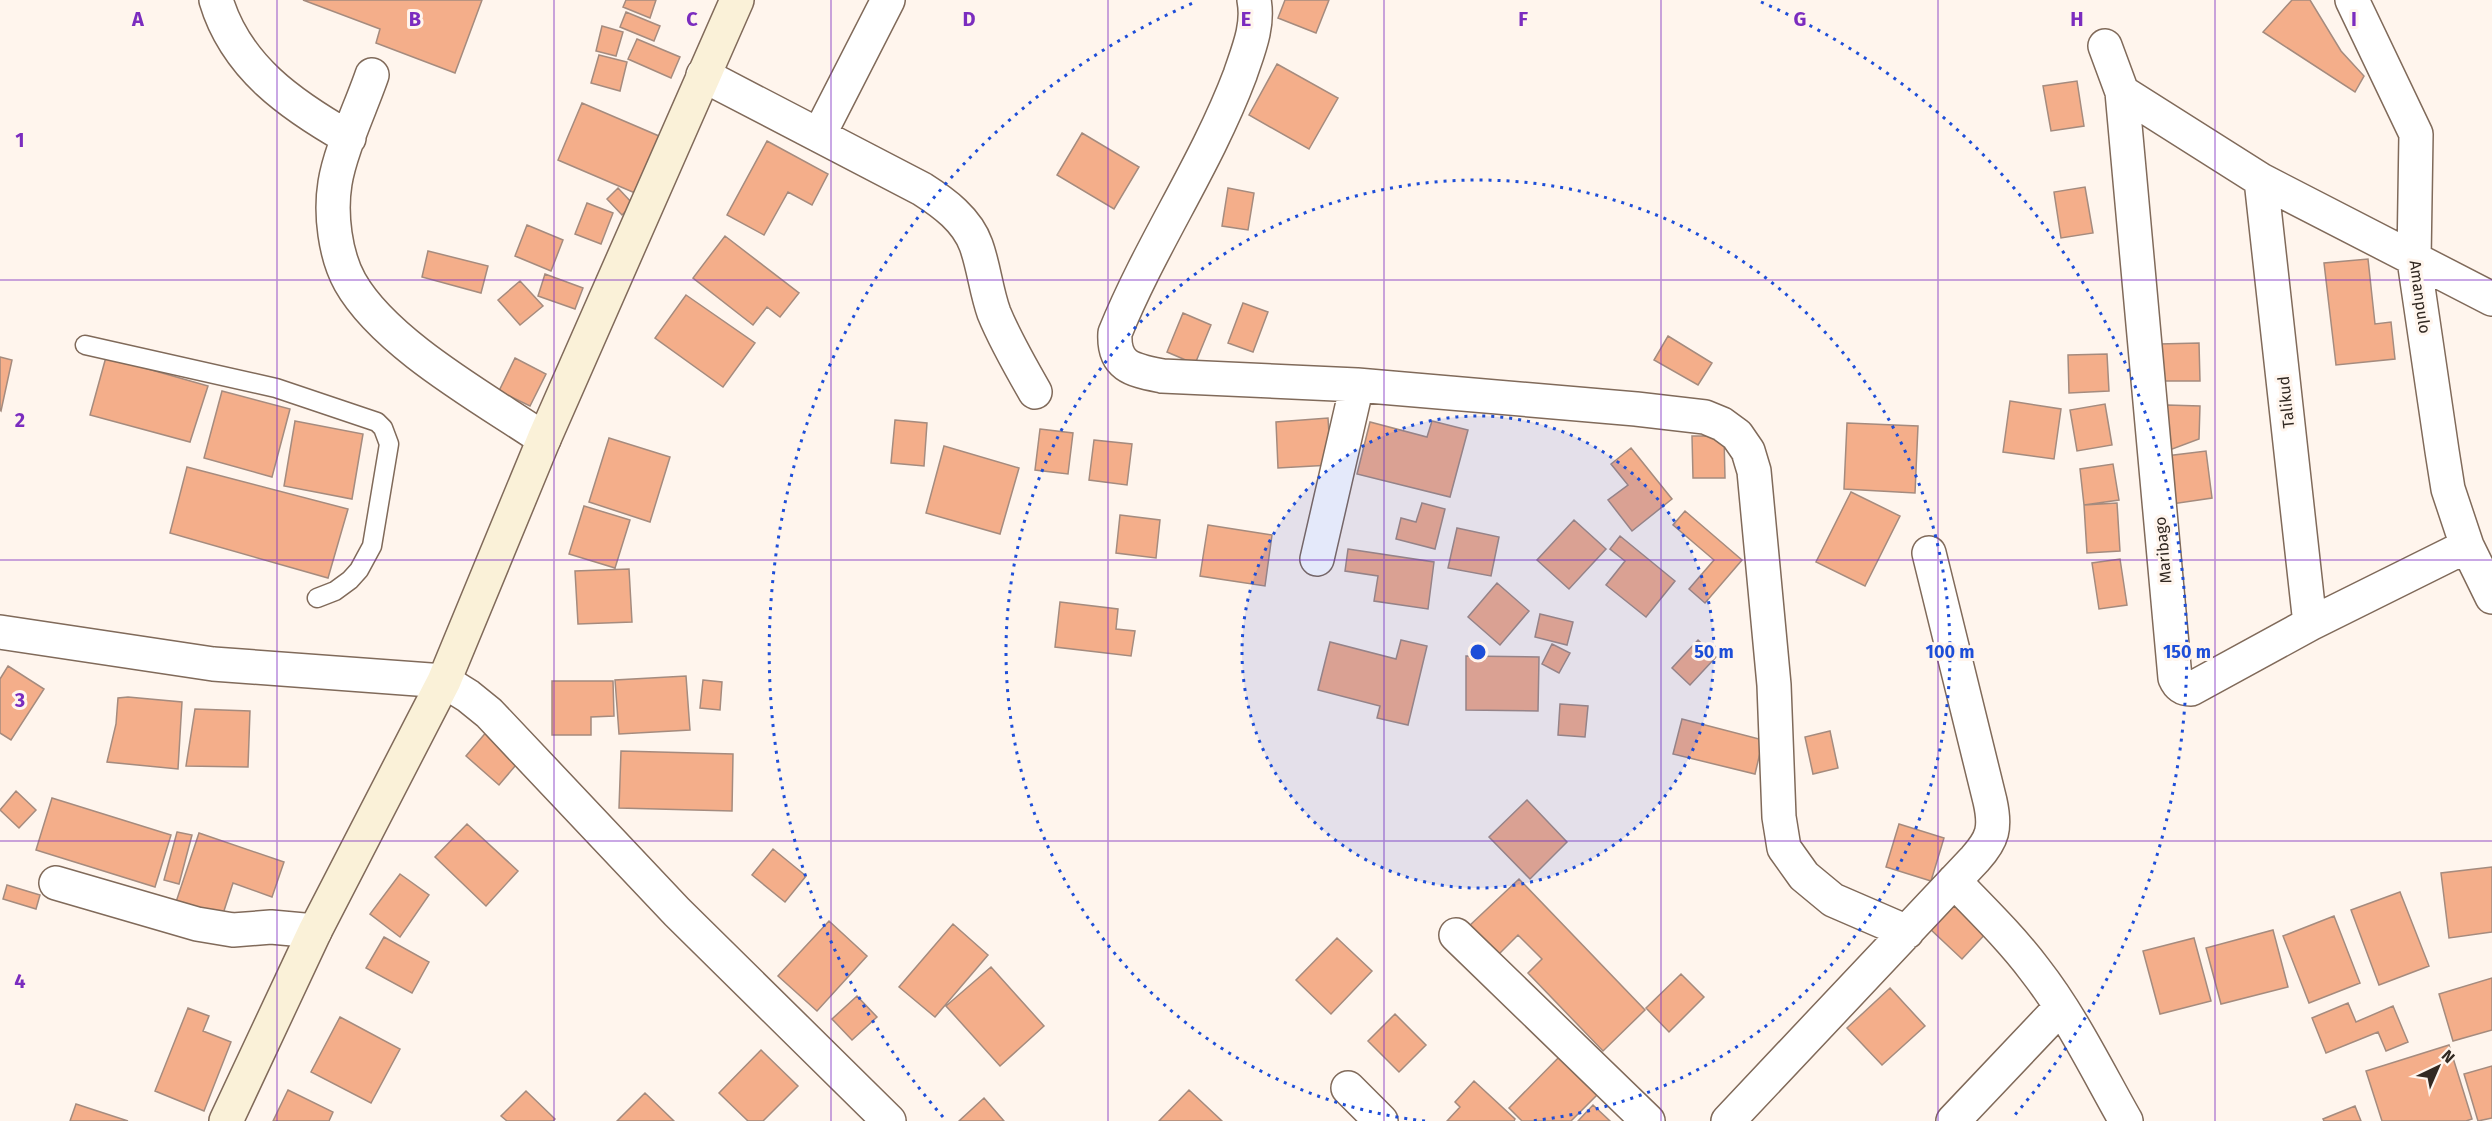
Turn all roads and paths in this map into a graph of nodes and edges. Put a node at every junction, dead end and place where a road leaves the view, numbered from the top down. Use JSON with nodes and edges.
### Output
{"nodes":[{"id":1,"x":216,"y":0,"type":"edge"},
{"id":2,"x":737,"y":0,"type":"edge"},
{"id":3,"x":888,"y":0,"type":"edge"},
{"id":4,"x":1254,"y":0,"type":"edge"},
{"id":5,"x":2352,"y":0,"type":"edge"},
{"id":6,"x":2105,"y":46,"type":"dead end"},
{"id":7,"x":372,"y":75,"type":"dead end"},
{"id":8,"x":703,"y":75,"type":"junction"},
{"id":9,"x":2122,"y":92,"type":"junction"},
{"id":10,"x":819,"y":135,"type":"junction"},
{"id":11,"x":349,"y":138,"type":"junction"},
{"id":12,"x":2261,"y":180,"type":"junction"},
{"id":13,"x":2414,"y":260,"type":"junction"},
{"id":14,"x":2492,"y":300,"type":"edge"},
{"id":15,"x":85,"y":345,"type":"dead end"},
{"id":16,"x":1357,"y":385,"type":"junction"},
{"id":17,"x":1035,"y":392,"type":"dead end"},
{"id":18,"x":544,"y":439,"type":"junction"},
{"id":19,"x":2467,"y":546,"type":"junction"},
{"id":20,"x":1929,"y":553,"type":"dead end"},
{"id":21,"x":1317,"y":559,"type":"dead end"},
{"id":22,"x":2492,"y":597,"type":"edge"},
{"id":23,"x":317,"y":598,"type":"dead end"},
{"id":24,"x":2310,"y":624,"type":"junction"},
{"id":25,"x":0,"y":632,"type":"edge"},
{"id":26,"x":444,"y":681,"type":"junction"},
{"id":27,"x":1954,"y":881,"type":"junction"},
{"id":28,"x":56,"y":883,"type":"dead end"},
{"id":29,"x":315,"y":931,"type":"junction"},
{"id":30,"x":1907,"y":932,"type":"junction"},
{"id":31,"x":1456,"y":935,"type":"dead end"},
{"id":32,"x":2061,"y":1007,"type":"junction"},
{"id":33,"x":1348,"y":1088,"type":"dead end"},
{"id":34,"x":235,"y":1118,"type":"edge"},
{"id":35,"x":890,"y":1121,"type":"edge"},
{"id":36,"x":1381,"y":1121,"type":"edge"},
{"id":37,"x":1648,"y":1121,"type":"edge"},
{"id":38,"x":1728,"y":1121,"type":"edge"},
{"id":39,"x":1953,"y":1121,"type":"edge"},
{"id":40,"x":2126,"y":1121,"type":"edge"}],
"edges":[{"from":1,"to":11,"type":"street"},
{"from":2,"to":8,"type":"street"},
{"from":3,"to":10,"type":"street"},
{"from":4,"to":16,"type":"street"},
{"from":5,"to":13,"type":"street","name":"Amanpulo"},
{"from":6,"to":9,"type":"street","name":"Maribago"},
{"from":7,"to":11,"type":"street"},
{"from":8,"to":10,"type":"street"},
{"from":8,"to":18,"type":"street"},
{"from":9,"to":12,"type":"street"},
{"from":9,"to":24,"type":"street","name":"Maribago"},
{"from":10,"to":17,"type":"street"},
{"from":11,"to":18,"type":"street"},
{"from":12,"to":13,"type":"street"},
{"from":12,"to":24,"type":"street","name":"Talikud"},
{"from":13,"to":14,"type":"street"},
{"from":13,"to":19,"type":"street","name":"Amanpulo"},
{"from":15,"to":23,"type":"lane"},
{"from":16,"to":21,"type":"street"},
{"from":16,"to":30,"type":"street"},
{"from":18,"to":26,"type":"street"},
{"from":19,"to":22,"type":"street","name":"Amanpulo"},
{"from":19,"to":24,"type":"street","name":"Maribago"},
{"from":20,"to":27,"type":"street"},
{"from":25,"to":26,"type":"street"},
{"from":26,"to":29,"type":"street"},
{"from":26,"to":35,"type":"street"},
{"from":27,"to":30,"type":"street"},
{"from":27,"to":32,"type":"street"},
{"from":28,"to":29,"type":"street"},
{"from":29,"to":34,"type":"street"},
{"from":30,"to":38,"type":"street"},
{"from":31,"to":37,"type":"street"},
{"from":32,"to":39,"type":"street"},
{"from":32,"to":40,"type":"street"},
{"from":33,"to":36,"type":"street"}]}
